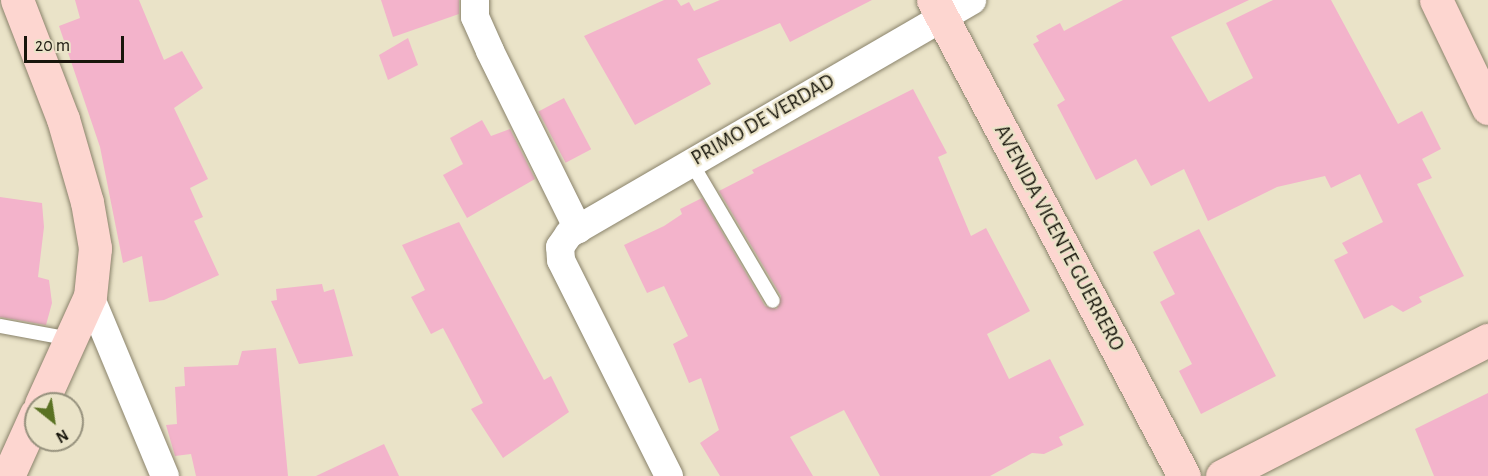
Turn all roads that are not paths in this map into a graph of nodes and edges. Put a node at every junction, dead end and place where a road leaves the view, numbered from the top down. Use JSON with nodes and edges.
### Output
{"nodes":[{"id":1,"x":17,"y":0,"type":"edge"},
{"id":2,"x":475,"y":0,"type":"edge"},
{"id":3,"x":972,"y":0,"type":"edge"},
{"id":4,"x":1436,"y":0,"type":"edge"},
{"id":5,"x":938,"y":8,"type":"edge"},
{"id":6,"x":1488,"y":108,"type":"edge"},
{"id":7,"x":691,"y":162,"type":"junction"},
{"id":8,"x":569,"y":238,"type":"junction"},
{"id":9,"x":90,"y":296,"type":"junction"},
{"id":10,"x":773,"y":301,"type":"dead end"},
{"id":11,"x":0,"y":326,"type":"edge"},
{"id":12,"x":70,"y":339,"type":"junction"},
{"id":13,"x":1488,"y":340,"type":"edge"},
{"id":14,"x":46,"y":392,"type":"edge"},
{"id":15,"x":24,"y":441,"type":"edge"},
{"id":16,"x":8,"y":476,"type":"edge"},
{"id":17,"x":165,"y":476,"type":"edge"},
{"id":18,"x":669,"y":476,"type":"edge"},
{"id":19,"x":1184,"y":476,"type":"edge"},
{"id":20,"x":1222,"y":476,"type":"edge"}],
"edges":[{"from":1,"to":9,"type":"street"},
{"from":2,"to":8,"type":"street"},
{"from":3,"to":5,"type":"street","name":"PRIMO DE VERDAD"},
{"from":4,"to":6,"type":"street"},
{"from":5,"to":7,"type":"street","name":"PRIMO DE VERDAD"},
{"from":5,"to":19,"type":"street","name":"AVENIDA VICENTE GUERRERO"},
{"from":7,"to":8,"type":"street","name":"PRIMO DE VERDAD"},
{"from":7,"to":10,"type":"lane"},
{"from":8,"to":18,"type":"street"},
{"from":9,"to":12,"type":"street"},
{"from":9,"to":17,"type":"street"},
{"from":11,"to":12,"type":"lane"},
{"from":12,"to":14,"type":"street"},
{"from":13,"to":20,"type":"street"},
{"from":15,"to":16,"type":"street"}]}
